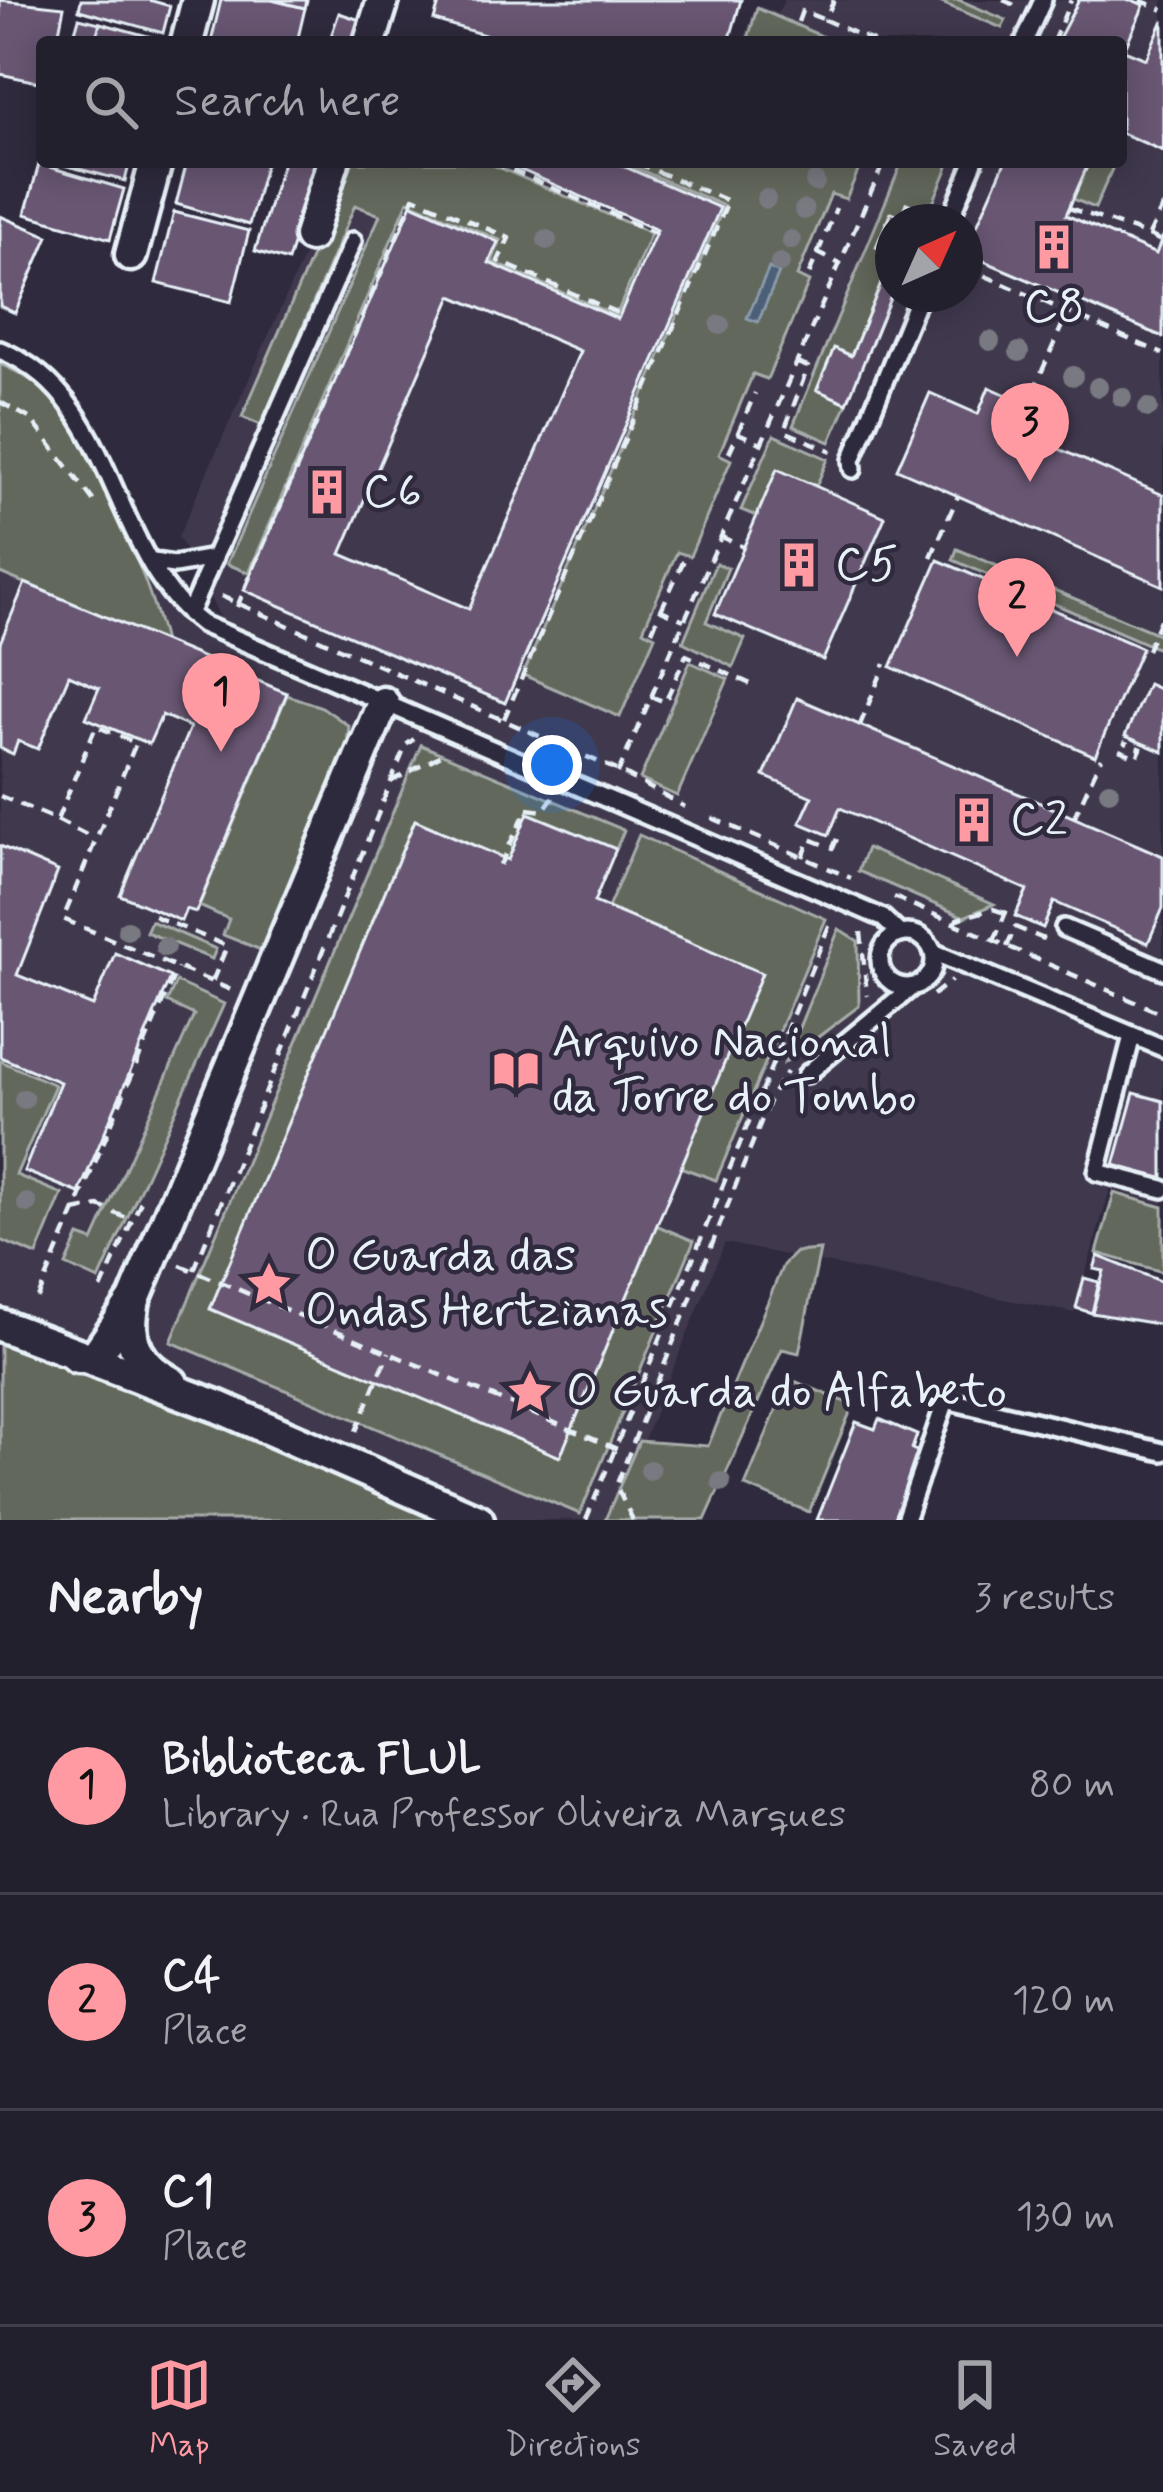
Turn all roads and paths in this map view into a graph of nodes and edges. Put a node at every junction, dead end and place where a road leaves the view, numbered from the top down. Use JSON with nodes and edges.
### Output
{"nodes":[{"id":1,"x":198,"y":0,"type":"edge"},
{"id":2,"x":383,"y":0,"type":"edge"},
{"id":3,"x":834,"y":0,"type":"edge"},
{"id":4,"x":1003,"y":0,"type":"edge"},
{"id":5,"x":1042,"y":0,"type":"edge"},
{"id":6,"x":1071,"y":0,"type":"edge"},
{"id":7,"x":1140,"y":0,"type":"edge"},
{"id":8,"x":1026,"y":10,"type":"dead end"},
{"id":9,"x":1163,"y":10,"type":"edge"},
{"id":10,"x":826,"y":20,"type":"junction"},
{"id":11,"x":798,"y":22,"type":"dead end"},
{"id":12,"x":189,"y":36,"type":"edge"},
{"id":13,"x":372,"y":36,"type":"edge"},
{"id":14,"x":862,"y":36,"type":"edge"},
{"id":15,"x":1027,"y":36,"type":"edge"},
{"id":16,"x":1056,"y":36,"type":"edge"},
{"id":17,"x":154,"y":168,"type":"edge"},
{"id":18,"x":331,"y":168,"type":"edge"},
{"id":19,"x":507,"y":168,"type":"edge"},
{"id":20,"x":648,"y":168,"type":"edge"},
{"id":21,"x":881,"y":168,"type":"edge"},
{"id":22,"x":972,"y":168,"type":"edge"},
{"id":23,"x":957,"y":204,"type":"edge"},
{"id":24,"x":1163,"y":206,"type":"edge"},
{"id":25,"x":836,"y":208,"type":"dead end"},
{"id":26,"x":1070,"y":208,"type":"dead end"},
{"id":27,"x":655,"y":233,"type":"dead end"},
{"id":28,"x":310,"y":236,"type":"dead end"},
{"id":29,"x":1149,"y":236,"type":"junction"},
{"id":30,"x":1161,"y":241,"type":"edge"},
{"id":31,"x":353,"y":242,"type":"dead end"},
{"id":32,"x":818,"y":253,"type":"junction"},
{"id":33,"x":131,"y":255,"type":"dead end"},
{"id":34,"x":840,"y":264,"type":"junction"},
{"id":35,"x":1010,"y":272,"type":"dead end"},
{"id":36,"x":808,"y":274,"type":"dead end"},
{"id":37,"x":983,"y":275,"type":"edge"},
{"id":38,"x":1004,"y":284,"type":"junction"},
{"id":39,"x":913,"y":312,"type":"edge"},
{"id":40,"x":1068,"y":312,"type":"dead end"},
{"id":41,"x":616,"y":314,"type":"dead end"},
{"id":42,"x":0,"y":350,"type":"edge"},
{"id":43,"x":1163,"y":354,"type":"edge"},
{"id":44,"x":796,"y":363,"type":"junction"},
{"id":45,"x":755,"y":393,"type":"dead end"},
{"id":46,"x":0,"y":402,"type":"edge"},
{"id":47,"x":1016,"y":430,"type":"dead end"},
{"id":48,"x":738,"y":433,"type":"junction"},
{"id":49,"x":761,"y":443,"type":"junction"},
{"id":50,"x":729,"y":453,"type":"dead end"},
{"id":51,"x":852,"y":465,"type":"joint"},
{"id":52,"x":958,"y":496,"type":"dead end"},
{"id":53,"x":104,"y":516,"type":"dead end"},
{"id":54,"x":720,"y":536,"type":"junction"},
{"id":55,"x":743,"y":547,"type":"dead end"},
{"id":56,"x":931,"y":557,"type":"dead end"},
{"id":57,"x":214,"y":558,"type":"junction"},
{"id":58,"x":684,"y":560,"type":"dead end"},
{"id":59,"x":153,"y":562,"type":"junction"},
{"id":60,"x":204,"y":580,"type":"junction"},
{"id":61,"x":237,"y":607,"type":"junction"},
{"id":62,"x":662,"y":610,"type":"junction"},
{"id":63,"x":1163,"y":613,"type":"edge"},
{"id":64,"x":189,"y":614,"type":"junction"},
{"id":65,"x":684,"y":620,"type":"junction"},
{"id":66,"x":652,"y":631,"type":"dead end"},
{"id":67,"x":1147,"y":650,"type":"dead end"},
{"id":68,"x":885,"y":664,"type":"dead end"},
{"id":69,"x":754,"y":686,"type":"dead end"},
{"id":70,"x":650,"y":696,"type":"junction"},
{"id":71,"x":449,"y":698,"type":"junction"},
{"id":72,"x":379,"y":713,"type":"junction"},
{"id":73,"x":503,"y":721,"type":"junction"},
{"id":74,"x":860,"y":725,"type":"dead end"},
{"id":75,"x":438,"y":726,"type":"junction"},
{"id":76,"x":416,"y":738,"type":"junction"},
{"id":77,"x":1123,"y":742,"type":"dead end"},
{"id":78,"x":1119,"y":750,"type":"dead end"},
{"id":79,"x":1100,"y":758,"type":"dead end"},
{"id":80,"x":619,"y":771,"type":"junction"},
{"id":81,"x":562,"y":777,"type":"junction"},
{"id":82,"x":392,"y":781,"type":"junction"},
{"id":83,"x":0,"y":796,"type":"edge"},
{"id":84,"x":608,"y":797,"type":"junction"},
{"id":85,"x":1074,"y":818,"type":"dead end"},
{"id":86,"x":57,"y":820,"type":"junction"},
{"id":87,"x":839,"y":834,"type":"dead end"},
{"id":88,"x":96,"y":840,"type":"junction"},
{"id":89,"x":803,"y":857,"type":"junction"},
{"id":90,"x":500,"y":866,"type":"dead end"},
{"id":91,"x":868,"y":886,"type":"dead end"},
{"id":92,"x":890,"y":896,"type":"dead end"},
{"id":93,"x":154,"y":916,"type":"dead end"},
{"id":94,"x":956,"y":924,"type":"junction"},
{"id":95,"x":1064,"y":928,"type":"joint"},
{"id":96,"x":900,"y":934,"type":"junction"},
{"id":97,"x":994,"y":941,"type":"junction"},
{"id":98,"x":1007,"y":947,"type":"junction"},
{"id":99,"x":933,"y":952,"type":"junction"},
{"id":100,"x":177,"y":968,"type":"junction"},
{"id":101,"x":1163,"y":970,"type":"edge"},
{"id":102,"x":987,"y":974,"type":"junction"},
{"id":103,"x":912,"y":987,"type":"junction"},
{"id":104,"x":867,"y":1005,"type":"dead end"},
{"id":105,"x":920,"y":1005,"type":"dead end"},
{"id":106,"x":1163,"y":1015,"type":"edge"},
{"id":107,"x":1132,"y":1036,"type":"junction"},
{"id":108,"x":1163,"y":1048,"type":"edge"},
{"id":109,"x":789,"y":1068,"type":"dead end"},
{"id":110,"x":807,"y":1074,"type":"dead end"},
{"id":111,"x":1163,"y":1189,"type":"edge"},
{"id":112,"x":74,"y":1211,"type":"junction"},
{"id":113,"x":132,"y":1221,"type":"dead end"},
{"id":114,"x":154,"y":1253,"type":"junction"},
{"id":115,"x":194,"y":1270,"type":"junction"},
{"id":116,"x":38,"y":1298,"type":"dead end"},
{"id":117,"x":134,"y":1300,"type":"junction"},
{"id":118,"x":0,"y":1324,"type":"edge"},
{"id":119,"x":389,"y":1352,"type":"junction"},
{"id":120,"x":76,"y":1357,"type":"junction"},
{"id":121,"x":219,"y":1407,"type":"junction"},
{"id":122,"x":356,"y":1431,"type":"dead end"},
{"id":123,"x":617,"y":1449,"type":"junction"},
{"id":124,"x":1163,"y":1452,"type":"edge"},
{"id":125,"x":478,"y":1520,"type":"edge"},
{"id":126,"x":586,"y":1520,"type":"edge"},
{"id":127,"x":633,"y":1520,"type":"edge"},
{"id":128,"x":904,"y":1520,"type":"edge"}],
"edges":[{"from":1,"to":12,"type":"street"},
{"from":2,"to":13,"type":"street"},
{"from":3,"to":10,"type":"path"},
{"from":4,"to":8,"type":"path"},
{"from":5,"to":15,"type":"lane"},
{"from":6,"to":16,"type":"path"},
{"from":7,"to":9,"type":"path"},
{"from":10,"to":11,"type":"path"},
{"from":10,"to":14,"type":"path"},
{"from":17,"to":33,"type":"street"},
{"from":18,"to":28,"type":"street"},
{"from":19,"to":27,"type":"path"},
{"from":20,"to":73,"type":"path"},
{"from":21,"to":34,"type":"path"},
{"from":22,"to":23,"type":"lane"},
{"from":24,"to":29,"type":"path"},
{"from":25,"to":32,"type":"path"},
{"from":26,"to":29,"type":"path"},
{"from":29,"to":30,"type":"path"},
{"from":31,"to":57,"type":"lane"},
{"from":32,"to":34,"type":"path"},
{"from":32,"to":36,"type":"path"},
{"from":34,"to":44,"type":"path"},
{"from":35,"to":38,"type":"path"},
{"from":37,"to":38,"type":"path"},
{"from":38,"to":43,"type":"path"},
{"from":39,"to":51,"type":"lane"},
{"from":40,"to":47,"type":"path","bridge":true},
{"from":41,"to":61,"type":"path"},
{"from":42,"to":59,"type":"lane"},
{"from":44,"to":49,"type":"path"},
{"from":44,"to":51,"type":"path"},
{"from":45,"to":48,"type":"path"},
{"from":46,"to":53,"type":"path"},
{"from":48,"to":49,"type":"path"},
{"from":48,"to":50,"type":"path"},
{"from":49,"to":54,"type":"path"},
{"from":52,"to":56,"type":"path"},
{"from":54,"to":55,"type":"path"},
{"from":54,"to":65,"type":"path"},
{"from":57,"to":59,"type":"lane"},
{"from":57,"to":60,"type":"lane"},
{"from":58,"to":62,"type":"path"},
{"from":59,"to":64,"type":"lane"},
{"from":60,"to":61,"type":"path"},
{"from":60,"to":64,"type":"lane"},
{"from":61,"to":71,"type":"path"},
{"from":62,"to":65,"type":"path"},
{"from":62,"to":66,"type":"path"},
{"from":63,"to":67,"type":"path"},
{"from":64,"to":72,"type":"lane"},
{"from":65,"to":70,"type":"path"},
{"from":68,"to":74,"type":"path"},
{"from":69,"to":70,"type":"path"},
{"from":70,"to":80,"type":"path"},
{"from":71,"to":73,"type":"path"},
{"from":71,"to":75,"type":"path"},
{"from":72,"to":75,"type":"lane"},
{"from":72,"to":76,"type":"path"},
{"from":72,"to":114,"type":"street"},
{"from":73,"to":80,"type":"path"},
{"from":75,"to":76,"type":"path"},
{"from":75,"to":81,"type":"lane"},
{"from":76,"to":82,"type":"path"},
{"from":76,"to":82,"type":"path"},
{"from":77,"to":78,"type":"path"},
{"from":79,"to":85,"type":"path"},
{"from":80,"to":84,"type":"path"},
{"from":80,"to":89,"type":"path"},
{"from":81,"to":84,"type":"lane"},
{"from":81,"to":90,"type":"path"},
{"from":82,"to":115,"type":"path"},
{"from":83,"to":86,"type":"path"},
{"from":84,"to":96,"type":"lane"},
{"from":86,"to":88,"type":"path"},
{"from":86,"to":88,"type":"path"},
{"from":87,"to":89,"type":"path"},
{"from":88,"to":100,"type":"path"},
{"from":89,"to":91,"type":"path"},
{"from":92,"to":94,"type":"path"},
{"from":93,"to":100,"type":"path"},
{"from":94,"to":97,"type":"path"},
{"from":94,"to":97,"type":"path"},
{"from":95,"to":98,"type":"path"},
{"from":95,"to":101,"type":"lane"},
{"from":96,"to":99,"type":"lane"},
{"from":96,"to":103,"type":"lane"},
{"from":97,"to":98,"type":"path"},
{"from":98,"to":106,"type":"path"},
{"from":99,"to":102,"type":"lane"},
{"from":99,"to":103,"type":"lane"},
{"from":100,"to":112,"type":"path"},
{"from":102,"to":105,"type":"path"},
{"from":102,"to":107,"type":"lane"},
{"from":103,"to":110,"type":"lane"},
{"from":104,"to":123,"type":"path"},
{"from":107,"to":108,"type":"lane"},
{"from":107,"to":111,"type":"lane"},
{"from":109,"to":127,"type":"path"},
{"from":112,"to":113,"type":"path"},
{"from":112,"to":116,"type":"path"},
{"from":114,"to":115,"type":"path"},
{"from":114,"to":117,"type":"street"},
{"from":115,"to":119,"type":"path"},
{"from":117,"to":120,"type":"street"},
{"from":117,"to":121,"type":"street"},
{"from":118,"to":120,"type":"street"},
{"from":119,"to":122,"type":"path"},
{"from":119,"to":123,"type":"path"},
{"from":120,"to":121,"type":"street"},
{"from":121,"to":125,"type":"street"},
{"from":123,"to":126,"type":"path"},
{"from":124,"to":128,"type":"lane"}]}
